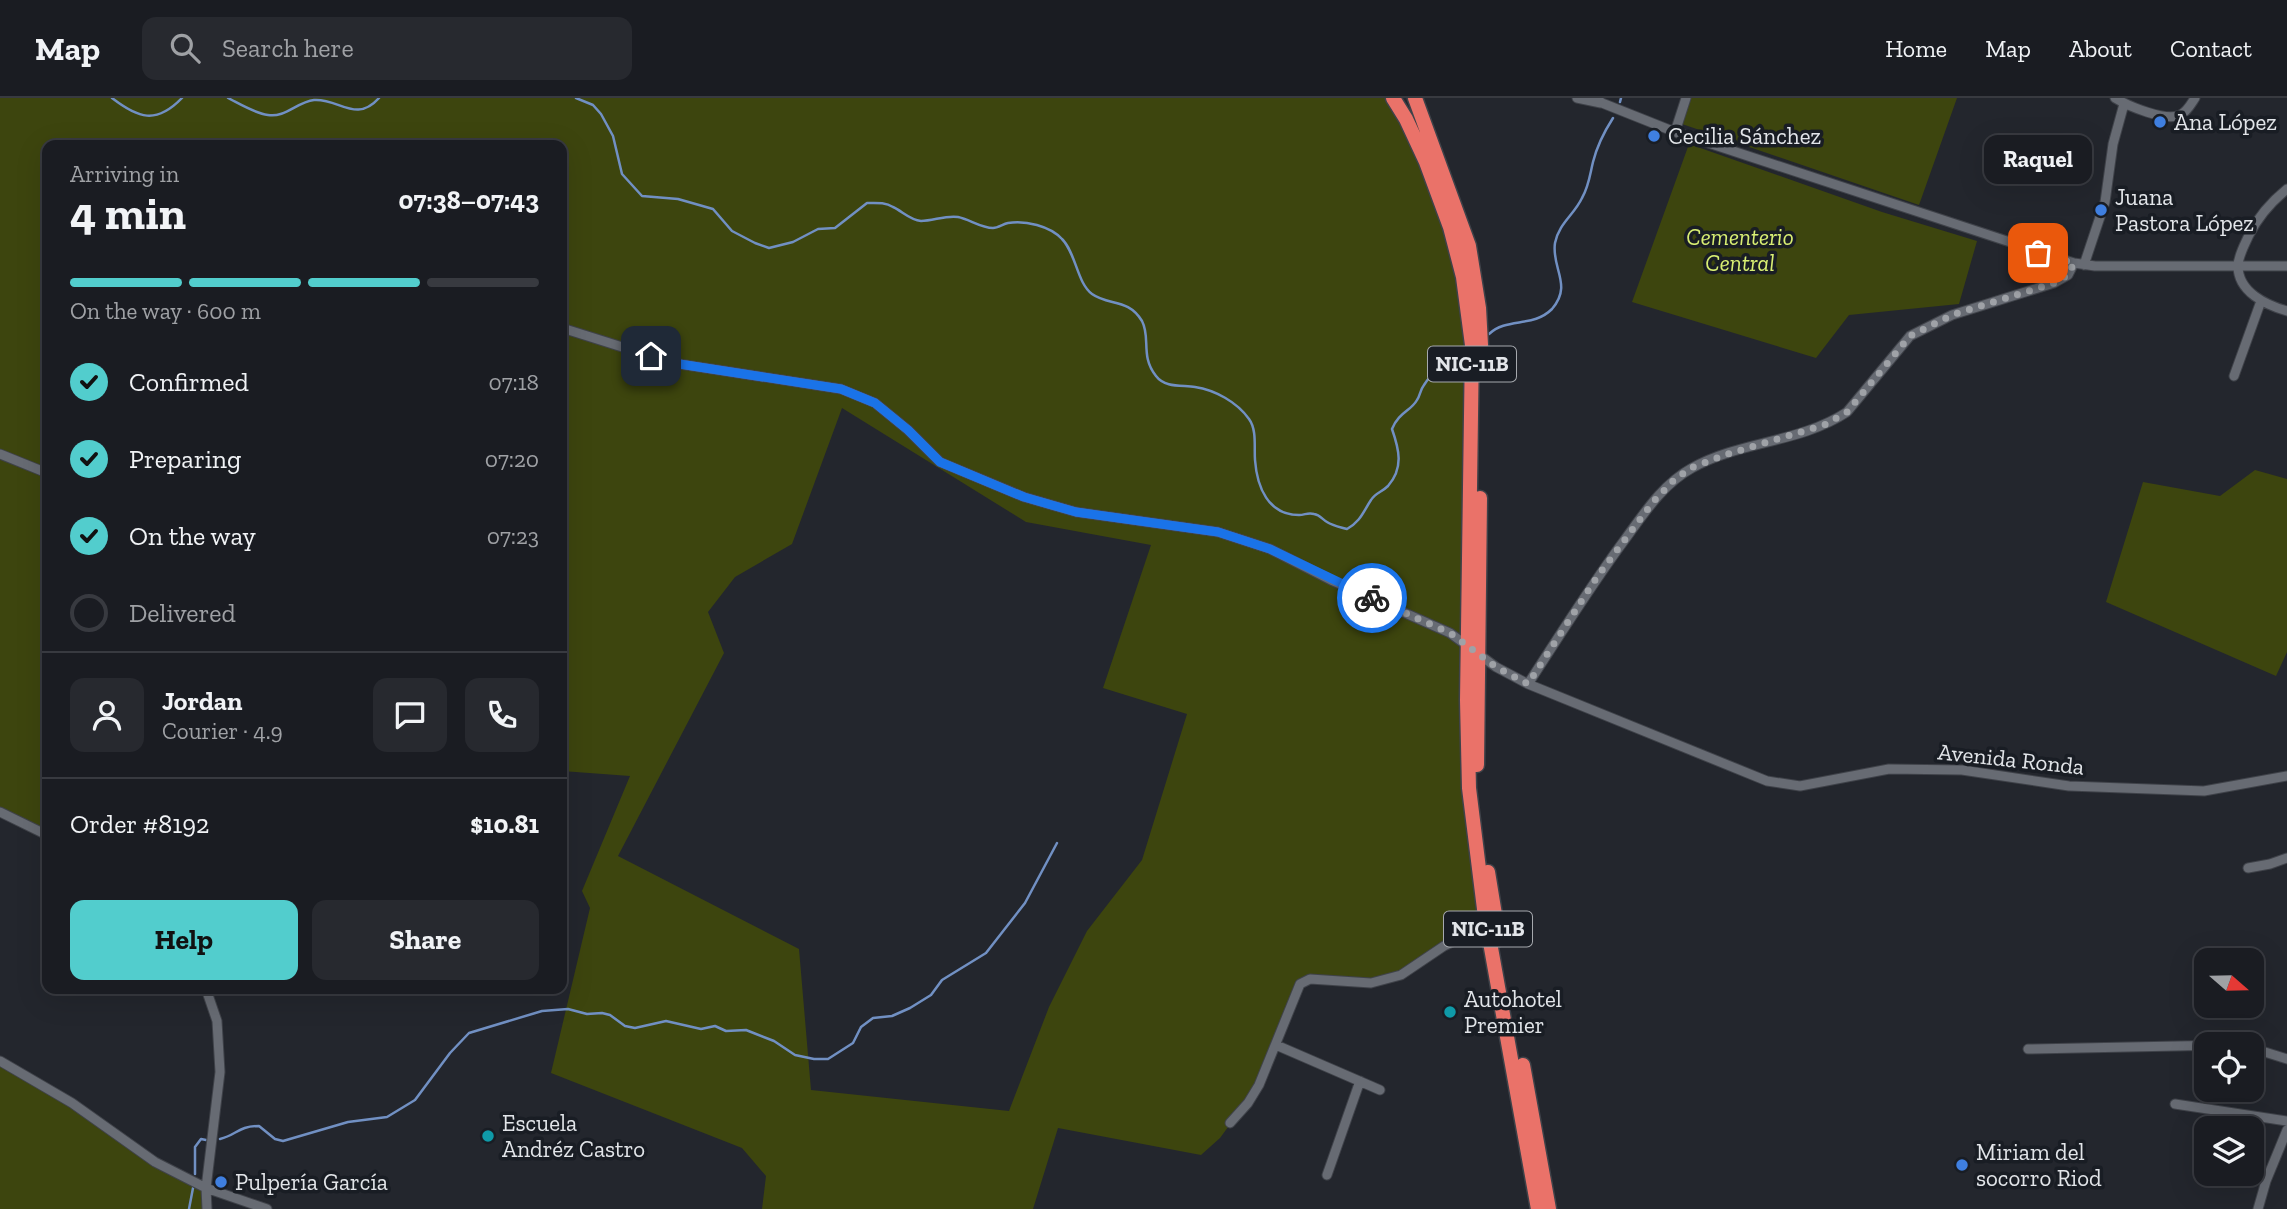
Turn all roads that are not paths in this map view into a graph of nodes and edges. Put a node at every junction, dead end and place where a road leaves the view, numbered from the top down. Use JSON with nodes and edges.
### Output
{"nodes":[{"id":1,"x":1393,"y":98,"type":"edge"},
{"id":2,"x":1415,"y":98,"type":"edge"},
{"id":3,"x":1577,"y":98,"type":"edge"},
{"id":4,"x":1686,"y":98,"type":"edge"},
{"id":5,"x":2115,"y":98,"type":"edge"},
{"id":6,"x":2195,"y":98,"type":"edge"},
{"id":7,"x":1601,"y":100,"type":"edge"},
{"id":8,"x":2124,"y":104,"type":"junction"},
{"id":9,"x":1675,"y":132,"type":"junction"},
{"id":10,"x":2287,"y":189,"type":"edge"},
{"id":11,"x":2079,"y":264,"type":"junction"},
{"id":12,"x":2238,"y":266,"type":"junction"},
{"id":13,"x":2287,"y":266,"type":"edge"},
{"id":14,"x":2261,"y":300,"type":"junction"},
{"id":15,"x":2287,"y":311,"type":"edge"},
{"id":16,"x":567,"y":330,"type":"edge"},
{"id":17,"x":2234,"y":376,"type":"dead end"},
{"id":18,"x":0,"y":454,"type":"edge"},
{"id":19,"x":42,"y":471,"type":"edge"},
{"id":20,"x":1473,"y":650,"type":"junction"},
{"id":21,"x":1528,"y":684,"type":"junction"},
{"id":22,"x":2287,"y":776,"type":"edge"},
{"id":23,"x":0,"y":812,"type":"edge"},
{"id":24,"x":42,"y":833,"type":"edge"},
{"id":25,"x":2287,"y":858,"type":"edge"},
{"id":26,"x":2248,"y":869,"type":"dead end"},
{"id":27,"x":1487,"y":925,"type":"junction"},
{"id":28,"x":208,"y":994,"type":"edge"},
{"id":29,"x":1276,"y":1045,"type":"junction"},
{"id":30,"x":2194,"y":1046,"type":"edge"},
{"id":31,"x":2028,"y":1049,"type":"dead end"},
{"id":32,"x":2264,"y":1052,"type":"edge"},
{"id":33,"x":2287,"y":1059,"type":"edge"},
{"id":34,"x":0,"y":1060,"type":"edge"},
{"id":35,"x":1360,"y":1081,"type":"junction"},
{"id":36,"x":1380,"y":1090,"type":"dead end"},
{"id":37,"x":2175,"y":1104,"type":"dead end"},
{"id":38,"x":2287,"y":1121,"type":"edge"},
{"id":39,"x":1230,"y":1123,"type":"dead end"},
{"id":40,"x":2287,"y":1130,"type":"edge"},
{"id":41,"x":1327,"y":1175,"type":"dead end"},
{"id":42,"x":206,"y":1188,"type":"junction"},
{"id":43,"x":207,"y":1209,"type":"edge"},
{"id":44,"x":267,"y":1209,"type":"edge"},
{"id":45,"x":1538,"y":1209,"type":"edge"},
{"id":46,"x":1549,"y":1209,"type":"edge"},
{"id":47,"x":2258,"y":1209,"type":"edge"}],
"edges":[{"from":1,"to":20,"type":"highway","number":"NIC-11B"},
{"from":2,"to":20,"type":"highway","number":"NIC-11B"},
{"from":3,"to":7,"type":"street"},
{"from":4,"to":9,"type":"street"},
{"from":5,"to":8,"type":"street"},
{"from":6,"to":8,"type":"street"},
{"from":7,"to":9,"type":"street"},
{"from":8,"to":11,"type":"street"},
{"from":9,"to":11,"type":"street"},
{"from":10,"to":12,"type":"street"},
{"from":11,"to":12,"type":"street"},
{"from":11,"to":21,"type":"street"},
{"from":12,"to":13,"type":"street"},
{"from":12,"to":14,"type":"street"},
{"from":14,"to":15,"type":"street"},
{"from":14,"to":17,"type":"street"},
{"from":16,"to":20,"type":"street","name":"Avenida Ronda"},
{"from":18,"to":19,"type":"street"},
{"from":20,"to":21,"type":"street","name":"Avenida Ronda"},
{"from":20,"to":27,"type":"highway","number":"NIC-11B"},
{"from":20,"to":46,"type":"highway","number":"NIC-11B"},
{"from":21,"to":22,"type":"street","name":"Avenida Ronda"},
{"from":23,"to":24,"type":"street"},
{"from":25,"to":26,"type":"street"},
{"from":27,"to":29,"type":"street"},
{"from":27,"to":45,"type":"highway","number":"NIC-11B"},
{"from":28,"to":42,"type":"street"},
{"from":29,"to":35,"type":"street"},
{"from":29,"to":39,"type":"street"},
{"from":30,"to":31,"type":"street"},
{"from":32,"to":33,"type":"street"},
{"from":34,"to":42,"type":"street"},
{"from":35,"to":36,"type":"street"},
{"from":35,"to":41,"type":"street"},
{"from":37,"to":38,"type":"street"},
{"from":40,"to":47,"type":"street"},
{"from":42,"to":43,"type":"street"},
{"from":42,"to":44,"type":"street"}]}
